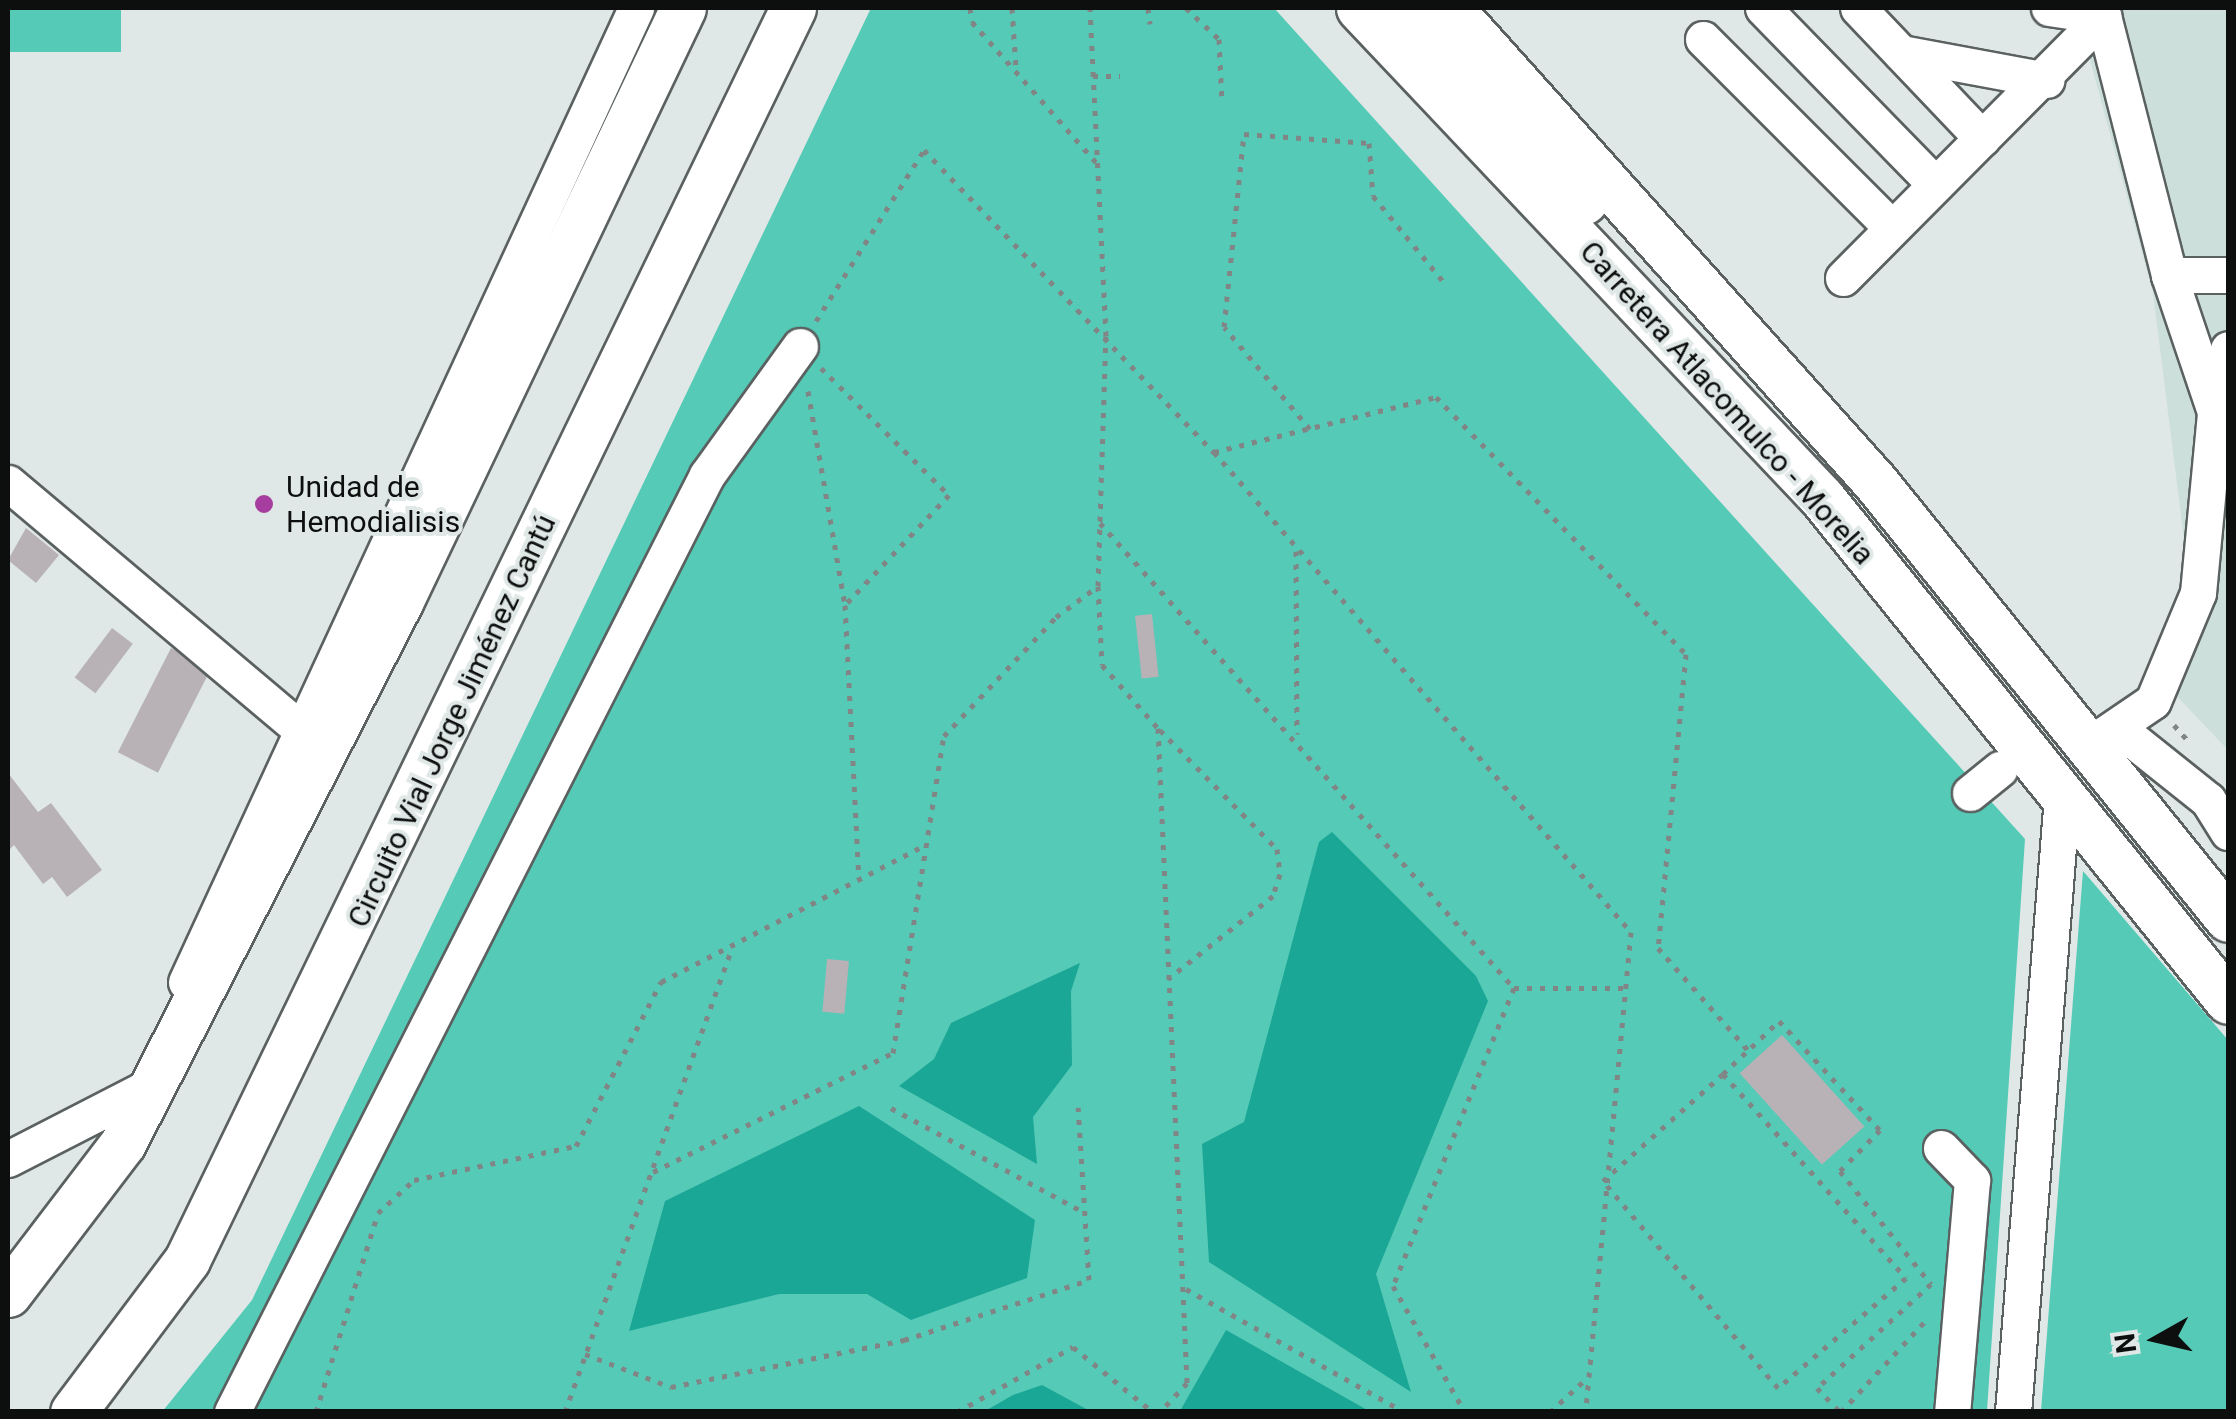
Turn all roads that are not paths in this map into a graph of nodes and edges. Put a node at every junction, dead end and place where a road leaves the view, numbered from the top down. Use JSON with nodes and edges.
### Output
{"nodes":[{"id":1,"x":636,"y":8,"type":"edge"},
{"id":2,"x":683,"y":8,"type":"edge"},
{"id":3,"x":792,"y":8,"type":"edge"},
{"id":4,"x":1359,"y":8,"type":"edge"},
{"id":5,"x":1406,"y":8,"type":"edge"},
{"id":6,"x":1450,"y":8,"type":"edge"},
{"id":7,"x":1763,"y":8,"type":"edge"},
{"id":8,"x":1858,"y":8,"type":"edge"},
{"id":9,"x":2048,"y":8,"type":"edge"},
{"id":10,"x":2102,"y":12,"type":"edge"},
{"id":11,"x":1703,"y":39,"type":"dead end"},
{"id":12,"x":1902,"y":53,"type":"junction"},
{"id":13,"x":2047,"y":80,"type":"junction"},
{"id":14,"x":1982,"y":138,"type":"junction"},
{"id":15,"x":1935,"y":184,"type":"junction"},
{"id":16,"x":1892,"y":228,"type":"junction"},
{"id":17,"x":2169,"y":275,"type":"junction"},
{"id":18,"x":2228,"y":276,"type":"edge"},
{"id":19,"x":1844,"y":278,"type":"dead end"},
{"id":20,"x":800,"y":346,"type":"road end"},
{"id":21,"x":2228,"y":349,"type":"edge"},
{"id":22,"x":2216,"y":412,"type":"junction"},
{"id":23,"x":2228,"y":458,"type":"edge"},
{"id":24,"x":8,"y":483,"type":"edge"},
{"id":25,"x":1822,"y":498,"type":"junction"},
{"id":26,"x":298,"y":727,"type":"junction"},
{"id":27,"x":2105,"y":737,"type":"junction"},
{"id":28,"x":2000,"y":769,"type":"dead end"},
{"id":29,"x":1970,"y":793,"type":"dead end"},
{"id":30,"x":2062,"y":796,"type":"junction"},
{"id":31,"x":2228,"y":832,"type":"edge"},
{"id":32,"x":2228,"y":919,"type":"edge"},
{"id":33,"x":2228,"y":1001,"type":"edge"},
{"id":34,"x":144,"y":1089,"type":"junction"},
{"id":35,"x":123,"y":1143,"type":"junction"},
{"id":36,"x":1941,"y":1148,"type":"dead end"},
{"id":37,"x":8,"y":1159,"type":"edge"},
{"id":38,"x":8,"y":1294,"type":"edge"},
{"id":39,"x":73,"y":1412,"type":"edge"},
{"id":40,"x":232,"y":1412,"type":"edge"},
{"id":41,"x":1952,"y":1412,"type":"edge"},
{"id":42,"x":2013,"y":1412,"type":"edge"}],
"edges":[{"from":1,"to":26,"type":"street"},
{"from":2,"to":35,"type":"main road"},
{"from":3,"to":39,"type":"main road","name":"Circuito Vial Jorge Jiménez Cantú"},
{"from":4,"to":25,"type":"main road","name":"Carretera Atlacomulco - Morelia"},
{"from":5,"to":25,"type":"main road"},
{"from":6,"to":27,"type":"main road","name":"Carretera Atlacomulco - Morelia"},
{"from":7,"to":15,"type":"street"},
{"from":8,"to":12,"type":"street"},
{"from":9,"to":10,"type":"street"},
{"from":10,"to":13,"type":"street"},
{"from":10,"to":17,"type":"street"},
{"from":11,"to":16,"type":"street"},
{"from":12,"to":13,"type":"street"},
{"from":12,"to":14,"type":"street"},
{"from":13,"to":14,"type":"street"},
{"from":14,"to":15,"type":"street"},
{"from":15,"to":16,"type":"street"},
{"from":16,"to":19,"type":"street"},
{"from":17,"to":18,"type":"street"},
{"from":17,"to":22,"type":"street"},
{"from":20,"to":40,"type":"street"},
{"from":21,"to":22,"type":"street"},
{"from":22,"to":23,"type":"street"},
{"from":22,"to":27,"type":"street"},
{"from":24,"to":26,"type":"street"},
{"from":25,"to":30,"type":"main road","name":"Carretera Atlacomulco - Morelia"},
{"from":26,"to":34,"type":"street"},
{"from":27,"to":31,"type":"street"},
{"from":27,"to":32,"type":"main road","name":"Carretera Atlacomulco - Morelia"},
{"from":28,"to":29,"type":"street"},
{"from":30,"to":33,"type":"main road","name":"Carretera Atlacomulco - Morelia"},
{"from":30,"to":42,"type":"street"},
{"from":34,"to":35,"type":"street"},
{"from":34,"to":37,"type":"street"},
{"from":35,"to":38,"type":"main road"},
{"from":36,"to":41,"type":"street"}]}
